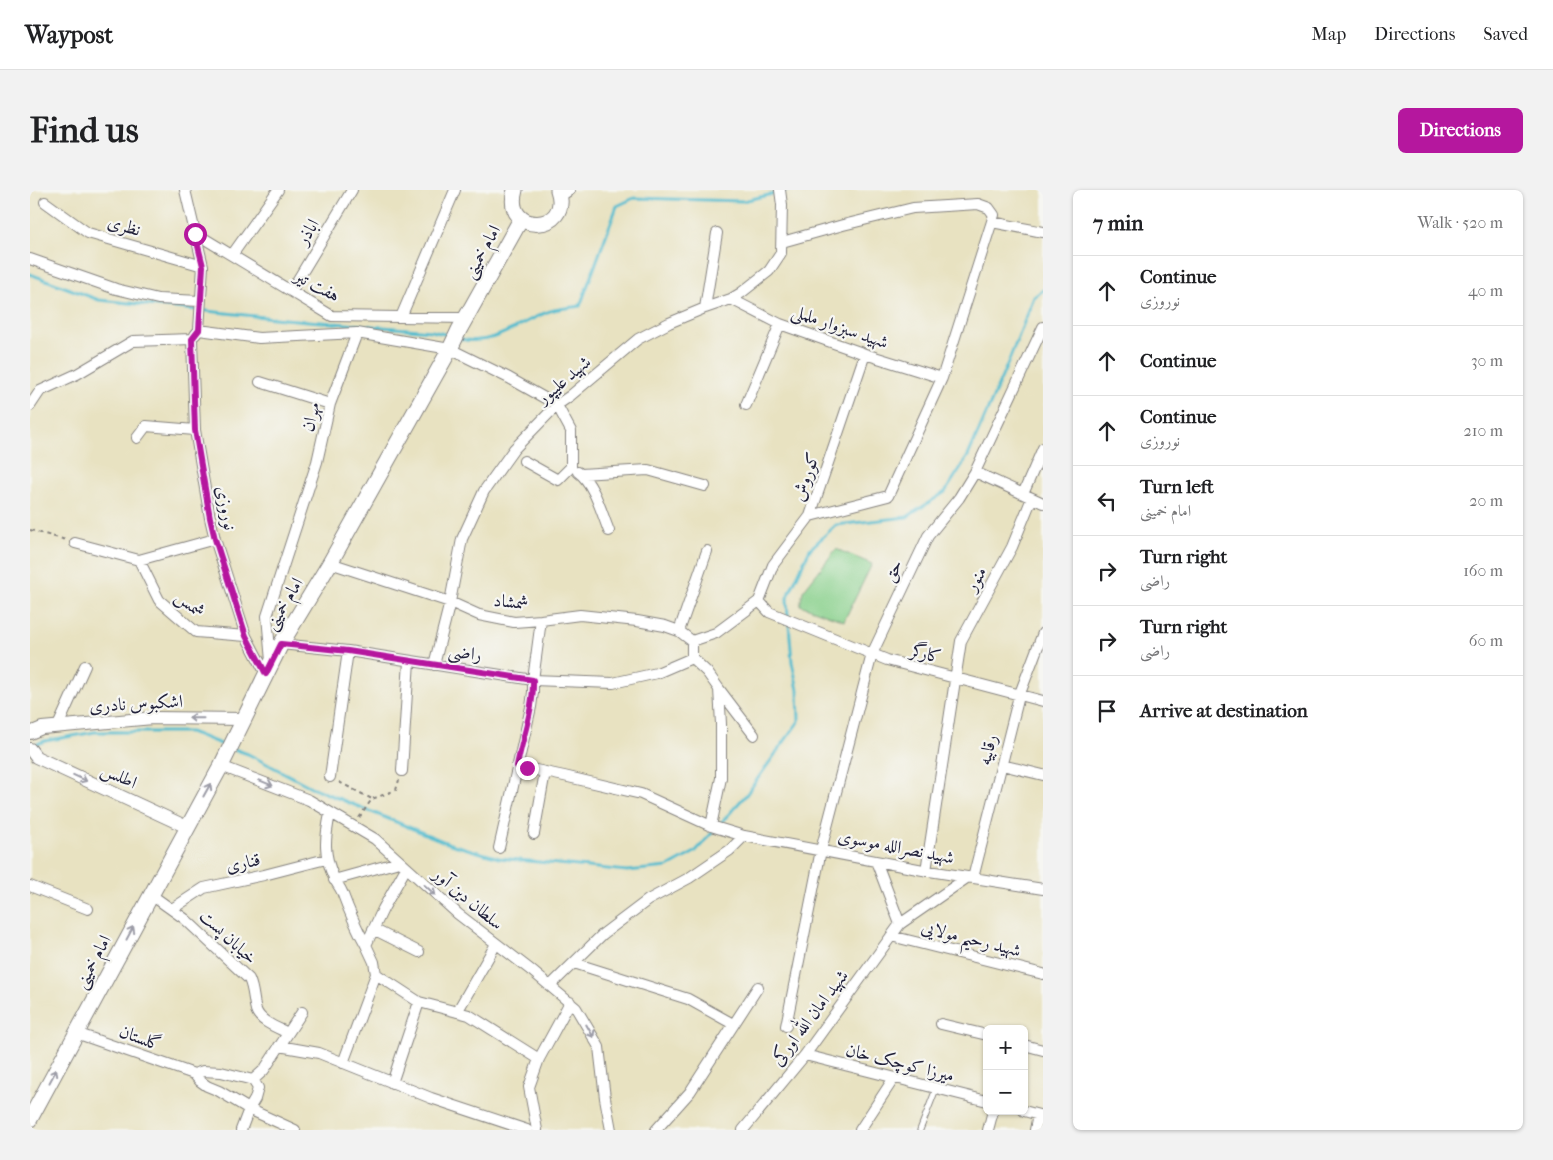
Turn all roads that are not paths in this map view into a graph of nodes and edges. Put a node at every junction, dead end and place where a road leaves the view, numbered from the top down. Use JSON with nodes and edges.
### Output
{"nodes":[{"id":1,"x":185,"y":190,"type":"edge"},
{"id":2,"x":278,"y":190,"type":"edge"},
{"id":3,"x":352,"y":190,"type":"edge"},
{"id":4,"x":455,"y":190,"type":"edge"},
{"id":5,"x":780,"y":190,"type":"edge"},
{"id":6,"x":563,"y":192,"type":"edge"},
{"id":7,"x":509,"y":193,"type":"edge"},
{"id":8,"x":44,"y":202,"type":"dead end"},
{"id":9,"x":521,"y":219,"type":"junction"},
{"id":10,"x":992,"y":222,"type":"junction"},
{"id":11,"x":1043,"y":232,"type":"edge"},
{"id":12,"x":718,"y":233,"type":"dead end"},
{"id":13,"x":195,"y":234,"type":"junction"},
{"id":14,"x":782,"y":242,"type":"junction"},
{"id":15,"x":232,"y":255,"type":"junction"},
{"id":16,"x":30,"y":259,"type":"edge"},
{"id":17,"x":203,"y":266,"type":"junction"},
{"id":18,"x":291,"y":291,"type":"junction"},
{"id":19,"x":731,"y":299,"type":"junction"},
{"id":20,"x":200,"y":301,"type":"junction"},
{"id":21,"x":705,"y":308,"type":"junction"},
{"id":22,"x":401,"y":317,"type":"junction"},
{"id":23,"x":463,"y":324,"type":"junction"},
{"id":24,"x":780,"y":324,"type":"junction"},
{"id":25,"x":1043,"y":327,"type":"edge"},
{"id":26,"x":199,"y":330,"type":"junction"},
{"id":27,"x":357,"y":333,"type":"junction"},
{"id":28,"x":192,"y":339,"type":"junction"},
{"id":29,"x":452,"y":347,"type":"junction"},
{"id":30,"x":865,"y":354,"type":"junction"},
{"id":31,"x":942,"y":378,"type":"junction"},
{"id":32,"x":260,"y":382,"type":"dead end"},
{"id":33,"x":35,"y":390,"type":"edge"},
{"id":34,"x":330,"y":404,"type":"junction"},
{"id":35,"x":557,"y":405,"type":"junction"},
{"id":36,"x":746,"y":405,"type":"dead end"},
{"id":37,"x":30,"y":406,"type":"edge"},
{"id":38,"x":195,"y":430,"type":"junction"},
{"id":39,"x":137,"y":438,"type":"dead end"},
{"id":40,"x":1043,"y":448,"type":"edge"},
{"id":41,"x":524,"y":461,"type":"dead end"},
{"id":42,"x":571,"y":467,"type":"junction"},
{"id":43,"x":975,"y":472,"type":"junction"},
{"id":44,"x":581,"y":474,"type":"junction"},
{"id":45,"x":705,"y":486,"type":"dead end"},
{"id":46,"x":1028,"y":496,"type":"junction"},
{"id":47,"x":1043,"y":503,"type":"edge"},
{"id":48,"x":810,"y":516,"type":"junction"},
{"id":49,"x":609,"y":531,"type":"dead end"},
{"id":50,"x":215,"y":539,"type":"junction"},
{"id":51,"x":75,"y":543,"type":"road end"},
{"id":52,"x":707,"y":551,"type":"dead end"},
{"id":53,"x":139,"y":560,"type":"junction"},
{"id":54,"x":330,"y":564,"type":"junction"},
{"id":55,"x":759,"y":601,"type":"junction"},
{"id":56,"x":450,"y":602,"type":"junction"},
{"id":57,"x":542,"y":620,"type":"junction"},
{"id":58,"x":679,"y":631,"type":"junction"},
{"id":59,"x":1043,"y":633,"type":"edge"},
{"id":60,"x":246,"y":636,"type":"junction"},
{"id":61,"x":692,"y":641,"type":"junction"},
{"id":62,"x":281,"y":644,"type":"junction"},
{"id":63,"x":348,"y":651,"type":"junction"},
{"id":64,"x":872,"y":654,"type":"junction"},
{"id":65,"x":692,"y":658,"type":"junction"},
{"id":66,"x":409,"y":661,"type":"junction"},
{"id":67,"x":434,"y":665,"type":"junction"},
{"id":68,"x":85,"y":666,"type":"dead end"},
{"id":69,"x":269,"y":668,"type":"junction"},
{"id":70,"x":957,"y":679,"type":"junction"},
{"id":71,"x":533,"y":680,"type":"junction"},
{"id":72,"x":719,"y":689,"type":"junction"},
{"id":73,"x":1019,"y":696,"type":"junction"},
{"id":74,"x":1043,"y":702,"type":"edge"},
{"id":75,"x":245,"y":719,"type":"junction"},
{"id":76,"x":58,"y":726,"type":"junction"},
{"id":77,"x":30,"y":733,"type":"edge"},
{"id":78,"x":754,"y":735,"type":"dead end"},
{"id":79,"x":32,"y":756,"type":"edge"},
{"id":80,"x":223,"y":760,"type":"junction"},
{"id":81,"x":1002,"y":765,"type":"junction"},
{"id":82,"x":517,"y":766,"type":"junction"},
{"id":83,"x":402,"y":771,"type":"road end"},
{"id":84,"x":545,"y":772,"type":"junction"},
{"id":85,"x":1043,"y":775,"type":"edge"},
{"id":86,"x":330,"y":777,"type":"road end"},
{"id":87,"x":330,"y":814,"type":"junction"},
{"id":88,"x":711,"y":826,"type":"junction"},
{"id":89,"x":187,"y":827,"type":"junction"},
{"id":90,"x":534,"y":834,"type":"dead end"},
{"id":91,"x":744,"y":836,"type":"junction"},
{"id":92,"x":499,"y":848,"type":"dead end"},
{"id":93,"x":821,"y":850,"type":"junction"},
{"id":94,"x":326,"y":859,"type":"junction"},
{"id":95,"x":876,"y":861,"type":"junction"},
{"id":96,"x":402,"y":865,"type":"junction"},
{"id":97,"x":926,"y":871,"type":"junction"},
{"id":98,"x":971,"y":878,"type":"junction"},
{"id":99,"x":334,"y":880,"type":"junction"},
{"id":100,"x":30,"y":886,"type":"edge"},
{"id":101,"x":1043,"y":889,"type":"edge"},
{"id":102,"x":150,"y":894,"type":"junction"},
{"id":103,"x":88,"y":909,"type":"dead end"},
{"id":104,"x":172,"y":909,"type":"junction"},
{"id":105,"x":900,"y":924,"type":"junction"},
{"id":106,"x":373,"y":929,"type":"junction"},
{"id":107,"x":891,"y":936,"type":"junction"},
{"id":108,"x":496,"y":944,"type":"junction"},
{"id":109,"x":366,"y":945,"type":"junction"},
{"id":110,"x":419,"y":952,"type":"dead end"},
{"id":111,"x":574,"y":962,"type":"junction"},
{"id":112,"x":376,"y":974,"type":"junction"},
{"id":113,"x":1043,"y":974,"type":"edge"},
{"id":114,"x":550,"y":986,"type":"junction"},
{"id":115,"x":758,"y":988,"type":"dead end"},
{"id":116,"x":419,"y":1002,"type":"junction"},
{"id":117,"x":570,"y":1002,"type":"junction"},
{"id":118,"x":302,"y":1012,"type":"dead end"},
{"id":119,"x":456,"y":1012,"type":"junction"},
{"id":120,"x":733,"y":1024,"type":"junction"},
{"id":121,"x":941,"y":1024,"type":"dead end"},
{"id":122,"x":786,"y":1026,"type":"dead end"},
{"id":123,"x":76,"y":1033,"type":"junction"},
{"id":124,"x":288,"y":1033,"type":"junction"},
{"id":125,"x":983,"y":1034,"type":"edge"},
{"id":126,"x":279,"y":1046,"type":"junction"},
{"id":127,"x":1028,"y":1046,"type":"edge"},
{"id":128,"x":1043,"y":1050,"type":"edge"},
{"id":129,"x":805,"y":1055,"type":"junction"},
{"id":130,"x":539,"y":1059,"type":"junction"},
{"id":131,"x":343,"y":1064,"type":"junction"},
{"id":132,"x":194,"y":1074,"type":"junction"},
{"id":133,"x":894,"y":1078,"type":"junction"},
{"id":134,"x":253,"y":1080,"type":"junction"},
{"id":135,"x":392,"y":1083,"type":"junction"},
{"id":136,"x":936,"y":1088,"type":"junction"},
{"id":137,"x":983,"y":1101,"type":"edge"},
{"id":138,"x":249,"y":1109,"type":"junction"},
{"id":139,"x":1028,"y":1112,"type":"edge"},
{"id":140,"x":992,"y":1115,"type":"edge"},
{"id":141,"x":1041,"y":1115,"type":"edge"},
{"id":142,"x":30,"y":1119,"type":"edge"},
{"id":143,"x":241,"y":1130,"type":"edge"},
{"id":144,"x":295,"y":1130,"type":"edge"},
{"id":145,"x":527,"y":1130,"type":"edge"},
{"id":146,"x":537,"y":1130,"type":"edge"},
{"id":147,"x":611,"y":1130,"type":"edge"},
{"id":148,"x":656,"y":1130,"type":"edge"},
{"id":149,"x":743,"y":1130,"type":"edge"},
{"id":150,"x":860,"y":1130,"type":"edge"},
{"id":151,"x":920,"y":1130,"type":"edge"},
{"id":152,"x":988,"y":1130,"type":"edge"},
{"id":153,"x":1035,"y":1130,"type":"edge"}],
"edges":[{"from":1,"to":13,"type":"street"},
{"from":2,"to":15,"type":"street"},
{"from":3,"to":18,"type":"street","name":"اباذر"},
{"from":4,"to":22,"type":"street"},
{"from":5,"to":14,"type":"street","name":"شهید علیپور"},
{"from":6,"to":9,"type":"main road"},
{"from":7,"to":9,"type":"main road"},
{"from":8,"to":17,"type":"street","name":"نظری"},
{"from":9,"to":23,"type":"main road","name":"امام خمینی"},
{"from":10,"to":11,"type":"street"},
{"from":10,"to":14,"type":"street"},
{"from":10,"to":31,"type":"street"},
{"from":12,"to":21,"type":"street"},
{"from":13,"to":15,"type":"street","name":"هفت تیر"},
{"from":13,"to":17,"type":"street"},
{"from":14,"to":19,"type":"street","name":"شهید علیپور"},
{"from":15,"to":18,"type":"street","name":"هفت تیر"},
{"from":16,"to":20,"type":"street"},
{"from":17,"to":20,"type":"street"},
{"from":18,"to":22,"type":"street","name":"هفت تیر"},
{"from":19,"to":21,"type":"street","name":"شهید علیپور"},
{"from":19,"to":24,"type":"street","name":"شهید سبزوار ململی"},
{"from":20,"to":26,"type":"street"},
{"from":21,"to":35,"type":"street","name":"شهید علیپور"},
{"from":22,"to":23,"type":"street","name":"هفت تیر"},
{"from":23,"to":29,"type":"main road","name":"امام خمینی"},
{"from":24,"to":30,"type":"street","name":"شهید سبزوار ململی"},
{"from":24,"to":36,"type":"street"},
{"from":25,"to":43,"type":"street","name":"حق"},
{"from":26,"to":27,"type":"street"},
{"from":26,"to":28,"type":"street"},
{"from":27,"to":29,"type":"street"},
{"from":27,"to":34,"type":"street","name":"مهران"},
{"from":28,"to":33,"type":"street"},
{"from":28,"to":38,"type":"street","name":"نوروزی"},
{"from":29,"to":35,"type":"street"},
{"from":29,"to":54,"type":"main road","name":"امام خمینی"},
{"from":30,"to":31,"type":"street","name":"شهید سبزوار ململی"},
{"from":30,"to":48,"type":"street","name":"کوروش"},
{"from":31,"to":48,"type":"street"},
{"from":32,"to":34,"type":"street"},
{"from":33,"to":37,"type":"street"},
{"from":34,"to":69,"type":"street","name":"مهران"},
{"from":35,"to":42,"type":"street"},
{"from":35,"to":56,"type":"street","name":"شهید علیپور"},
{"from":38,"to":39,"type":"street"},
{"from":38,"to":50,"type":"street","name":"نوروزی"},
{"from":40,"to":46,"type":"street","name":"منور"},
{"from":41,"to":42,"type":"street"},
{"from":42,"to":44,"type":"street"},
{"from":43,"to":46,"type":"street"},
{"from":43,"to":64,"type":"street","name":"حق"},
{"from":44,"to":45,"type":"street"},
{"from":44,"to":49,"type":"street"},
{"from":46,"to":47,"type":"street"},
{"from":46,"to":70,"type":"street","name":"منور"},
{"from":48,"to":55,"type":"street","name":"کوروش"},
{"from":50,"to":53,"type":"street"},
{"from":50,"to":60,"type":"street","name":"نوروزی"},
{"from":51,"to":53,"type":"street"},
{"from":52,"to":58,"type":"street"},
{"from":53,"to":60,"type":"street","name":"شمس"},
{"from":54,"to":56,"type":"street","name":"شمشاد"},
{"from":54,"to":62,"type":"main road","name":"امام خمینی"},
{"from":55,"to":61,"type":"street"},
{"from":55,"to":64,"type":"street","name":"کارگر"},
{"from":56,"to":57,"type":"street","name":"شمشاد"},
{"from":56,"to":67,"type":"street","name":"شهید علیپور"},
{"from":57,"to":58,"type":"street","name":"شمشاد"},
{"from":57,"to":71,"type":"street"},
{"from":58,"to":61,"type":"street","name":"شمشاد"},
{"from":59,"to":73,"type":"street","name":"رقابیه"},
{"from":60,"to":69,"type":"street","name":"نوروزی"},
{"from":61,"to":65,"type":"street"},
{"from":62,"to":63,"type":"street","name":"راضی"},
{"from":62,"to":69,"type":"main road","name":"امام خمینی"},
{"from":63,"to":66,"type":"street","name":"راضی"},
{"from":63,"to":86,"type":"street"},
{"from":64,"to":70,"type":"street","name":"کارگر"},
{"from":64,"to":93,"type":"street","name":"حق"},
{"from":65,"to":71,"type":"street","name":"راضی"},
{"from":65,"to":72,"type":"street"},
{"from":66,"to":67,"type":"street","name":"راضی"},
{"from":66,"to":83,"type":"street"},
{"from":67,"to":71,"type":"street","name":"راضی"},
{"from":68,"to":76,"type":"street"},
{"from":69,"to":75,"type":"main road","name":"امام خمینی"},
{"from":70,"to":73,"type":"street","name":"کارگر"},
{"from":70,"to":97,"type":"street","name":"منور"},
{"from":71,"to":82,"type":"street"},
{"from":72,"to":78,"type":"street"},
{"from":72,"to":88,"type":"street"},
{"from":73,"to":74,"type":"street","name":"کارگر"},
{"from":73,"to":81,"type":"street","name":"رقابیه"},
{"from":75,"to":76,"type":"street","name":"اشکبوس نادری","one_way":true},
{"from":75,"to":80,"type":"main road","name":"امام خمینی"},
{"from":76,"to":77,"type":"street","name":"اشکبوس نادری"},
{"from":79,"to":89,"type":"street","name":"اطلس","one_way":true},
{"from":80,"to":87,"type":"street","name":"سلطان دین آور","one_way":true},
{"from":89,"to":80,"type":"main road","name":"امام خمینی","one_way":true},
{"from":81,"to":85,"type":"street"},
{"from":81,"to":98,"type":"street","name":"رقابیه"},
{"from":82,"to":84,"type":"street"},
{"from":82,"to":92,"type":"street"},
{"from":84,"to":88,"type":"street"},
{"from":84,"to":90,"type":"street"},
{"from":87,"to":94,"type":"street"},
{"from":87,"to":96,"type":"street","name":"سلطان دین آور"},
{"from":88,"to":91,"type":"street","name":"شهید نصرالله موسوی"},
{"from":89,"to":102,"type":"main road","name":"امام خمینی"},
{"from":91,"to":93,"type":"street","name":"شهید نصرالله موسوی"},
{"from":91,"to":111,"type":"street"},
{"from":93,"to":95,"type":"street","name":"شهید نصرالله موسوی"},
{"from":93,"to":122,"type":"street","name":"حق"},
{"from":94,"to":99,"type":"street"},
{"from":94,"to":104,"type":"street","name":"قناری"},
{"from":95,"to":97,"type":"street","name":"شهید نصرالله موسوی"},
{"from":95,"to":105,"type":"street"},
{"from":96,"to":99,"type":"street"},
{"from":96,"to":106,"type":"street"},
{"from":96,"to":108,"type":"street","name":"سلطان دین آور","one_way":true},
{"from":97,"to":98,"type":"street","name":"شهید نصرالله موسوی"},
{"from":98,"to":101,"type":"street","name":"شهید نصرالله موسوی"},
{"from":98,"to":105,"type":"street","name":"شهید امان الله اورکی"},
{"from":99,"to":109,"type":"street"},
{"from":100,"to":103,"type":"street"},
{"from":102,"to":104,"type":"street","name":"خیابان پست"},
{"from":123,"to":102,"type":"main road","name":"امام خمینی","one_way":true},
{"from":104,"to":124,"type":"street","name":"خیابان پست"},
{"from":105,"to":107,"type":"street","name":"شهید امان الله اورکی"},
{"from":106,"to":109,"type":"street"},
{"from":106,"to":110,"type":"street"},
{"from":107,"to":113,"type":"street","name":"شهید رحیم مولایی"},
{"from":107,"to":129,"type":"street","name":"شهید امان الله اورکی"},
{"from":108,"to":114,"type":"street","name":"سلطان دین آور"},
{"from":108,"to":119,"type":"street"},
{"from":109,"to":112,"type":"street"},
{"from":111,"to":114,"type":"street"},
{"from":111,"to":120,"type":"street"},
{"from":112,"to":116,"type":"street"},
{"from":112,"to":131,"type":"street"},
{"from":114,"to":117,"type":"street","name":"سلطان دین آور"},
{"from":115,"to":120,"type":"street"},
{"from":116,"to":119,"type":"street"},
{"from":116,"to":135,"type":"street"},
{"from":117,"to":130,"type":"street"},
{"from":117,"to":147,"type":"street","name":"سلطان دین آور","one_way":true},
{"from":118,"to":124,"type":"street"},
{"from":119,"to":130,"type":"street"},
{"from":120,"to":148,"type":"street"},
{"from":121,"to":125,"type":"street"},
{"from":123,"to":132,"type":"street","name":"گلستان"},
{"from":142,"to":123,"type":"main road","name":"امام خمینی","one_way":true},
{"from":124,"to":126,"type":"street"},
{"from":126,"to":131,"type":"street"},
{"from":126,"to":134,"type":"street"},
{"from":127,"to":128,"type":"street"},
{"from":129,"to":133,"type":"street","name":"میرزا کوچک خان"},
{"from":129,"to":149,"type":"street","name":"شهید امان الله اورکی"},
{"from":130,"to":146,"type":"street"},
{"from":131,"to":135,"type":"street"},
{"from":132,"to":134,"type":"street"},
{"from":132,"to":138,"type":"street"},
{"from":133,"to":136,"type":"street","name":"میرزا کوچک خان"},
{"from":133,"to":150,"type":"street"},
{"from":134,"to":138,"type":"street"},
{"from":135,"to":145,"type":"street"},
{"from":136,"to":137,"type":"street","name":"میرزا کوچک خان"},
{"from":136,"to":151,"type":"lane"},
{"from":138,"to":143,"type":"street"},
{"from":138,"to":144,"type":"street"},
{"from":139,"to":141,"type":"street"},
{"from":140,"to":152,"type":"street"},
{"from":141,"to":153,"type":"street"}]}
